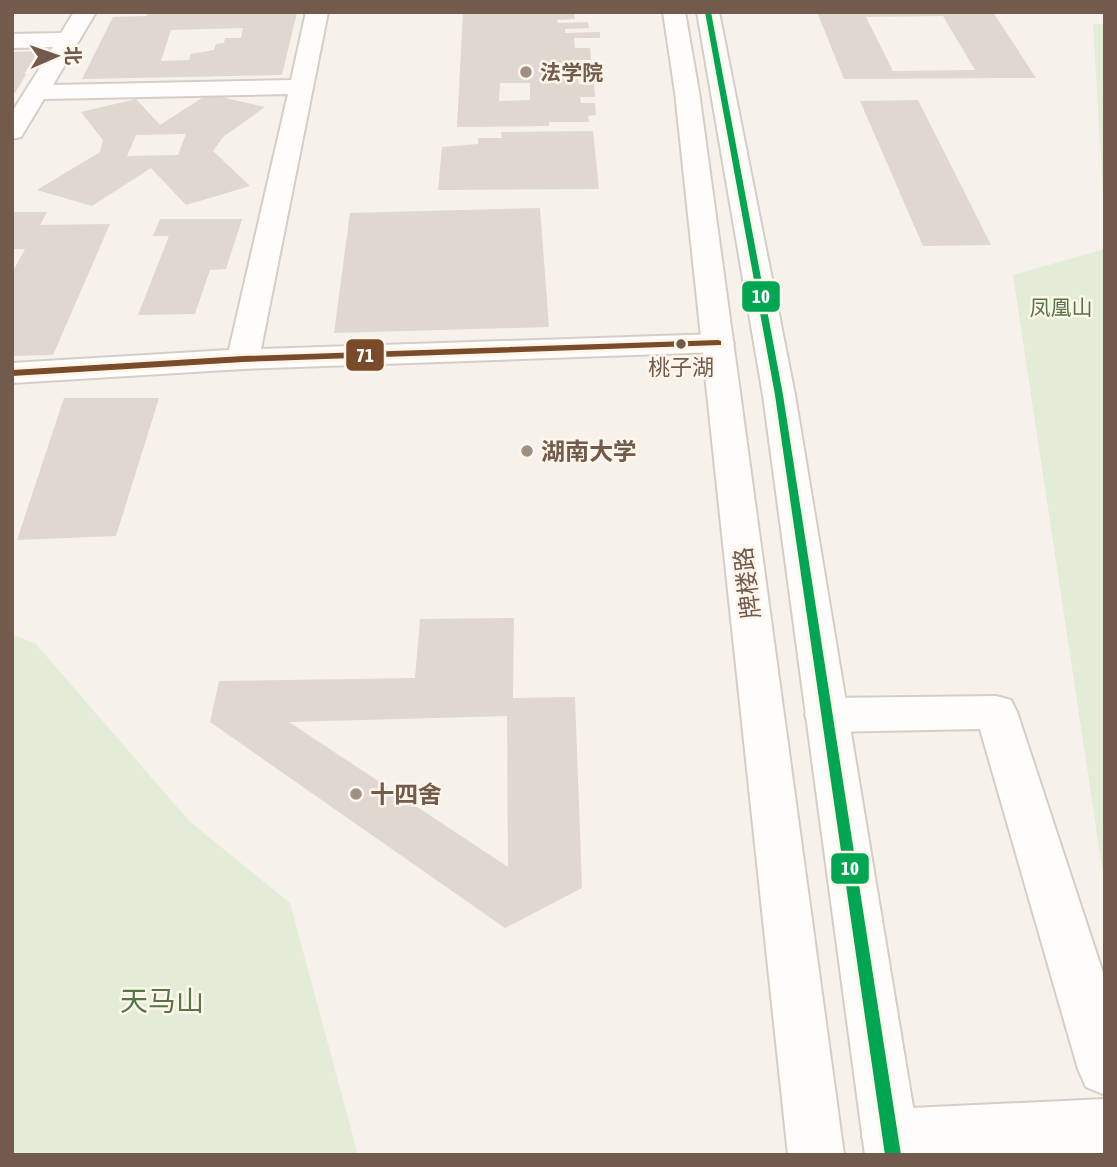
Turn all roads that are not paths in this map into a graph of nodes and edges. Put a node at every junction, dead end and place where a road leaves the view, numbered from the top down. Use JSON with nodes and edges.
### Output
{"nodes":[{"id":1,"x":85,"y":12,"type":"edge"},
{"id":2,"x":317,"y":12,"type":"edge"},
{"id":3,"x":674,"y":12,"type":"edge"},
{"id":4,"x":708,"y":12,"type":"edge"},
{"id":5,"x":68,"y":40,"type":"junction"},
{"id":6,"x":12,"y":41,"type":"edge"},
{"id":7,"x":300,"y":88,"type":"junction"},
{"id":8,"x":36,"y":92,"type":"junction"},
{"id":9,"x":12,"y":132,"type":"edge"},
{"id":10,"x":718,"y":343,"type":"junction"},
{"id":11,"x":243,"y":359,"type":"junction"},
{"id":12,"x":12,"y":373,"type":"edge"},
{"id":13,"x":826,"y":715,"type":"junction"},
{"id":14,"x":1105,"y":1069,"type":"edge"},
{"id":15,"x":1105,"y":1126,"type":"edge"},
{"id":16,"x":891,"y":1146,"type":"edge"},
{"id":17,"x":816,"y":1155,"type":"edge"}],
"edges":[{"from":1,"to":5,"type":"main road"},
{"from":2,"to":7,"type":"main road"},
{"from":3,"to":10,"type":"main road","name":"牌楼路"},
{"from":4,"to":13,"type":"main road"},
{"from":5,"to":6,"type":"main road"},
{"from":5,"to":8,"type":"main road"},
{"from":7,"to":8,"type":"main road"},
{"from":7,"to":11,"type":"main road"},
{"from":8,"to":9,"type":"main road"},
{"from":10,"to":11,"type":"main road"},
{"from":10,"to":17,"type":"main road","name":"牌楼路"},
{"from":11,"to":12,"type":"main road"},
{"from":13,"to":14,"type":"main road"},
{"from":13,"to":16,"type":"main road"},
{"from":15,"to":16,"type":"main road"}]}
